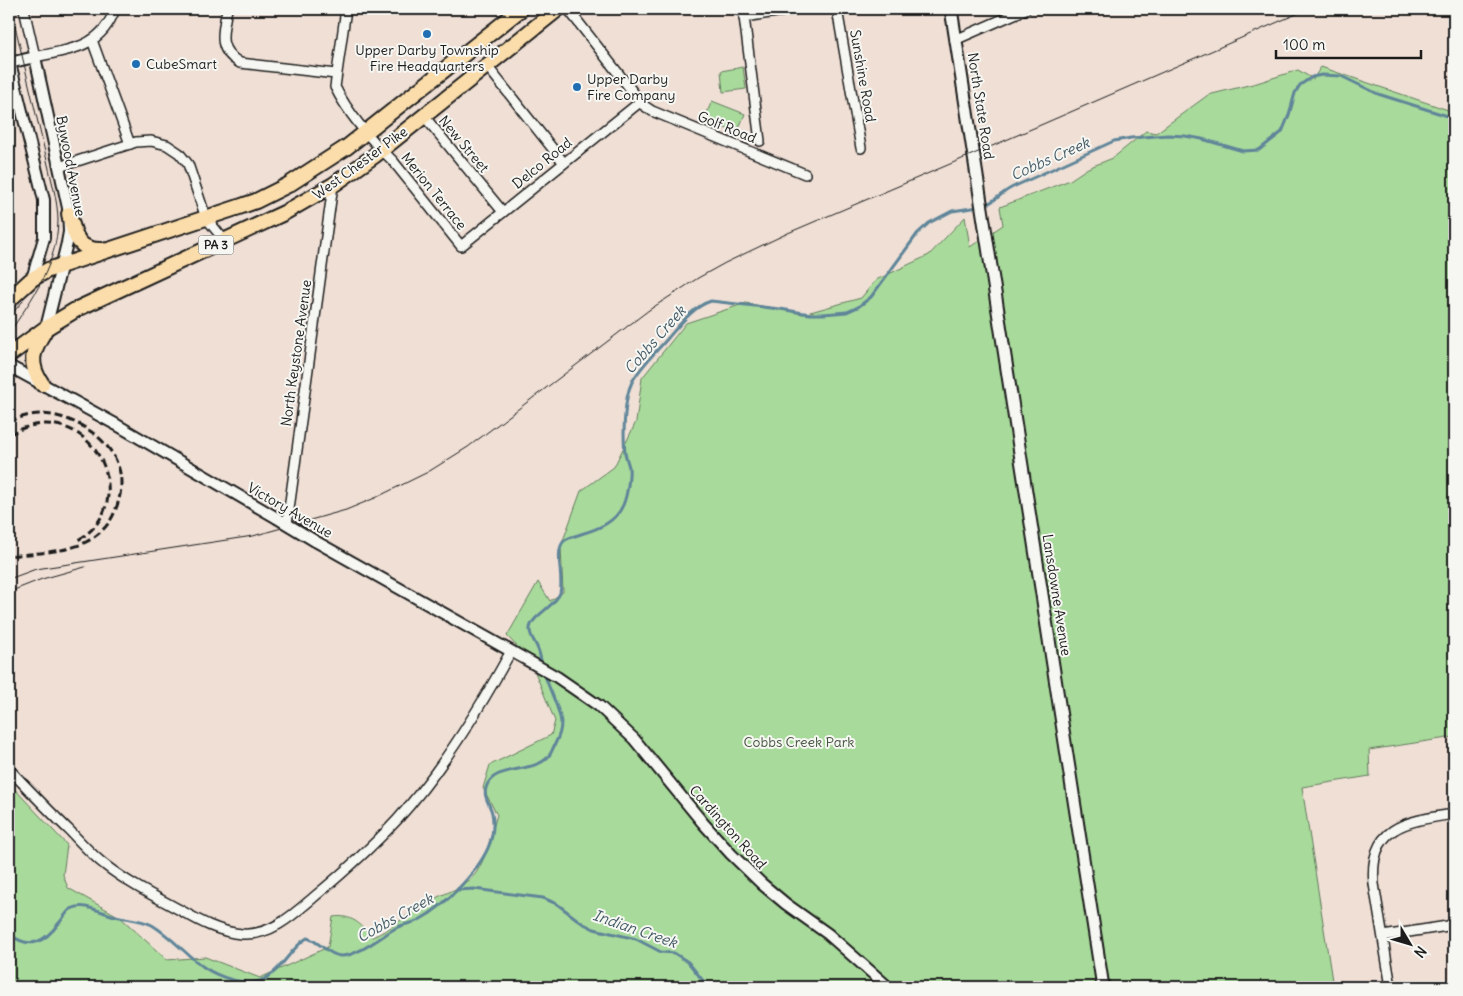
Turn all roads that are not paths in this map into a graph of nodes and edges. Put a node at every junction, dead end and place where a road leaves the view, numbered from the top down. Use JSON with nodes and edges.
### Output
{"nodes":[{"id":1,"x":24,"y":9,"type":"edge"},
{"id":2,"x":115,"y":9,"type":"edge"},
{"id":3,"x":227,"y":9,"type":"edge"},
{"id":4,"x":346,"y":9,"type":"edge"},
{"id":5,"x":558,"y":9,"type":"edge"},
{"id":6,"x":568,"y":9,"type":"edge"},
{"id":7,"x":797,"y":9,"type":"edge"},
{"id":8,"x":838,"y":9,"type":"edge"},
{"id":9,"x":950,"y":9,"type":"edge"},
{"id":10,"x":1026,"y":9,"type":"edge"},
{"id":11,"x":520,"y":10,"type":"edge"},
{"id":12,"x":744,"y":13,"type":"edge"},
{"id":13,"x":533,"y":29,"type":"junction"},
{"id":14,"x":92,"y":40,"type":"junction"},
{"id":15,"x":955,"y":40,"type":"junction"},
{"id":16,"x":35,"y":57,"type":"junction"},
{"id":17,"x":10,"y":63,"type":"edge"},
{"id":18,"x":487,"y":66,"type":"junction"},
{"id":19,"x":336,"y":74,"type":"junction"},
{"id":20,"x":640,"y":102,"type":"junction"},
{"id":21,"x":424,"y":116,"type":"junction"},
{"id":22,"x":365,"y":132,"type":"junction"},
{"id":23,"x":760,"y":141,"type":"dead end"},
{"id":24,"x":130,"y":144,"type":"junction"},
{"id":25,"x":861,"y":148,"type":"dead end"},
{"id":26,"x":380,"y":151,"type":"junction"},
{"id":27,"x":564,"y":162,"type":"junction"},
{"id":28,"x":59,"y":167,"type":"junction"},
{"id":29,"x":805,"y":174,"type":"dead end"},
{"id":30,"x":333,"y":186,"type":"junction"},
{"id":31,"x":982,"y":208,"type":"joint"},
{"id":32,"x":503,"y":212,"type":"junction"},
{"id":33,"x":68,"y":214,"type":"junction"},
{"id":34,"x":206,"y":218,"type":"junction"},
{"id":35,"x":225,"y":240,"type":"junction"},
{"id":36,"x":461,"y":246,"type":"joint"},
{"id":37,"x":107,"y":250,"type":"junction"},
{"id":38,"x":61,"y":265,"type":"junction"},
{"id":39,"x":32,"y":278,"type":"junction"},
{"id":40,"x":9,"y":300,"type":"edge"},
{"id":41,"x":46,"y":328,"type":"junction"},
{"id":42,"x":9,"y":355,"type":"edge"},
{"id":43,"x":9,"y":366,"type":"edge"},
{"id":44,"x":42,"y":384,"type":"junction"},
{"id":45,"x":287,"y":524,"type":"junction"},
{"id":46,"x":511,"y":651,"type":"junction"},
{"id":47,"x":557,"y":678,"type":"joint"},
{"id":48,"x":9,"y":770,"type":"edge"},
{"id":49,"x":1454,"y":814,"type":"edge"},
{"id":50,"x":1454,"y":925,"type":"edge"},
{"id":51,"x":1382,"y":936,"type":"junction"},
{"id":52,"x":888,"y":987,"type":"edge"},
{"id":53,"x":1103,"y":987,"type":"edge"},
{"id":54,"x":1390,"y":987,"type":"edge"}],
"edges":[{"from":1,"to":16,"type":"street","name":"Bywood Avenue"},
{"from":2,"to":14,"type":"street"},
{"from":3,"to":19,"type":"street"},
{"from":4,"to":19,"type":"street"},
{"from":5,"to":13,"type":"main road","name":"West Chester Pike","number":"PA 3"},
{"from":6,"to":20,"type":"street"},
{"from":7,"to":12,"type":"street"},
{"from":8,"to":25,"type":"street","name":"Sunshine Road"},
{"from":9,"to":15,"type":"main road","name":"North State Road"},
{"from":10,"to":15,"type":"street"},
{"from":11,"to":13,"type":"main road"},
{"from":11,"to":22,"type":"main road","name":"West Chester Pike","number":"PA 3"},
{"from":12,"to":23,"type":"street","name":"Golf Road"},
{"from":13,"to":18,"type":"main road","name":"West Chester Pike","number":"PA 3"},
{"from":14,"to":16,"type":"street"},
{"from":14,"to":24,"type":"street"},
{"from":15,"to":31,"type":"main road","name":"North State Road"},
{"from":16,"to":17,"type":"street"},
{"from":16,"to":28,"type":"street","name":"Bywood Avenue"},
{"from":17,"to":39,"type":"street"},
{"from":18,"to":21,"type":"main road","name":"West Chester Pike","number":"PA 3"},
{"from":18,"to":27,"type":"street"},
{"from":19,"to":22,"type":"street","name":"Merion Terrace"},
{"from":20,"to":27,"type":"street","name":"Delco Road"},
{"from":20,"to":29,"type":"street","name":"Golf Road"},
{"from":21,"to":26,"type":"main road","name":"West Chester Pike","number":"PA 3"},
{"from":21,"to":32,"type":"street","name":"New Street"},
{"from":22,"to":26,"type":"street","name":"Merion Terrace"},
{"from":22,"to":34,"type":"main road","name":"West Chester Pike","number":"PA 3"},
{"from":24,"to":28,"type":"street"},
{"from":24,"to":34,"type":"street"},
{"from":26,"to":30,"type":"main road","name":"West Chester Pike","number":"PA 3"},
{"from":26,"to":36,"type":"street","name":"Merion Terrace"},
{"from":27,"to":32,"type":"street","name":"Delco Road"},
{"from":28,"to":33,"type":"street","name":"Bywood Avenue"},
{"from":30,"to":35,"type":"main road","name":"West Chester Pike","number":"PA 3"},
{"from":30,"to":45,"type":"street","name":"North Keystone Avenue","bridge":true},
{"from":31,"to":53,"type":"main road","name":"Lansdowne Avenue"},
{"from":32,"to":36,"type":"street","name":"Delco Road"},
{"from":33,"to":37,"type":"main road"},
{"from":33,"to":38,"type":"street","name":"Bywood Avenue"},
{"from":34,"to":35,"type":"street"},
{"from":34,"to":37,"type":"main road","name":"West Chester Pike","number":"PA 3"},
{"from":35,"to":41,"type":"main road","name":"West Chester Pike","number":"PA 3"},
{"from":37,"to":38,"type":"main road","name":"West Chester Pike","number":"PA 3"},
{"from":38,"to":39,"type":"main road","name":"West Chester Pike","number":"PA 3"},
{"from":38,"to":41,"type":"street","name":"Bywood Avenue"},
{"from":39,"to":40,"type":"main road","name":"West Chester Pike","number":"PA 3"},
{"from":41,"to":42,"type":"main road","name":"West Chester Pike","number":"PA 3"},
{"from":41,"to":44,"type":"main road"},
{"from":43,"to":44,"type":"street","name":"Victory Avenue"},
{"from":44,"to":45,"type":"street","name":"Victory Avenue","bridge":true},
{"from":45,"to":46,"type":"street","name":"Victory Avenue","bridge":true},
{"from":46,"to":47,"type":"street","name":"Victory Avenue"},
{"from":46,"to":48,"type":"street"},
{"from":47,"to":52,"type":"street","name":"Cardington Road"},
{"from":49,"to":51,"type":"street"},
{"from":50,"to":51,"type":"street"},
{"from":51,"to":54,"type":"street"}]}
